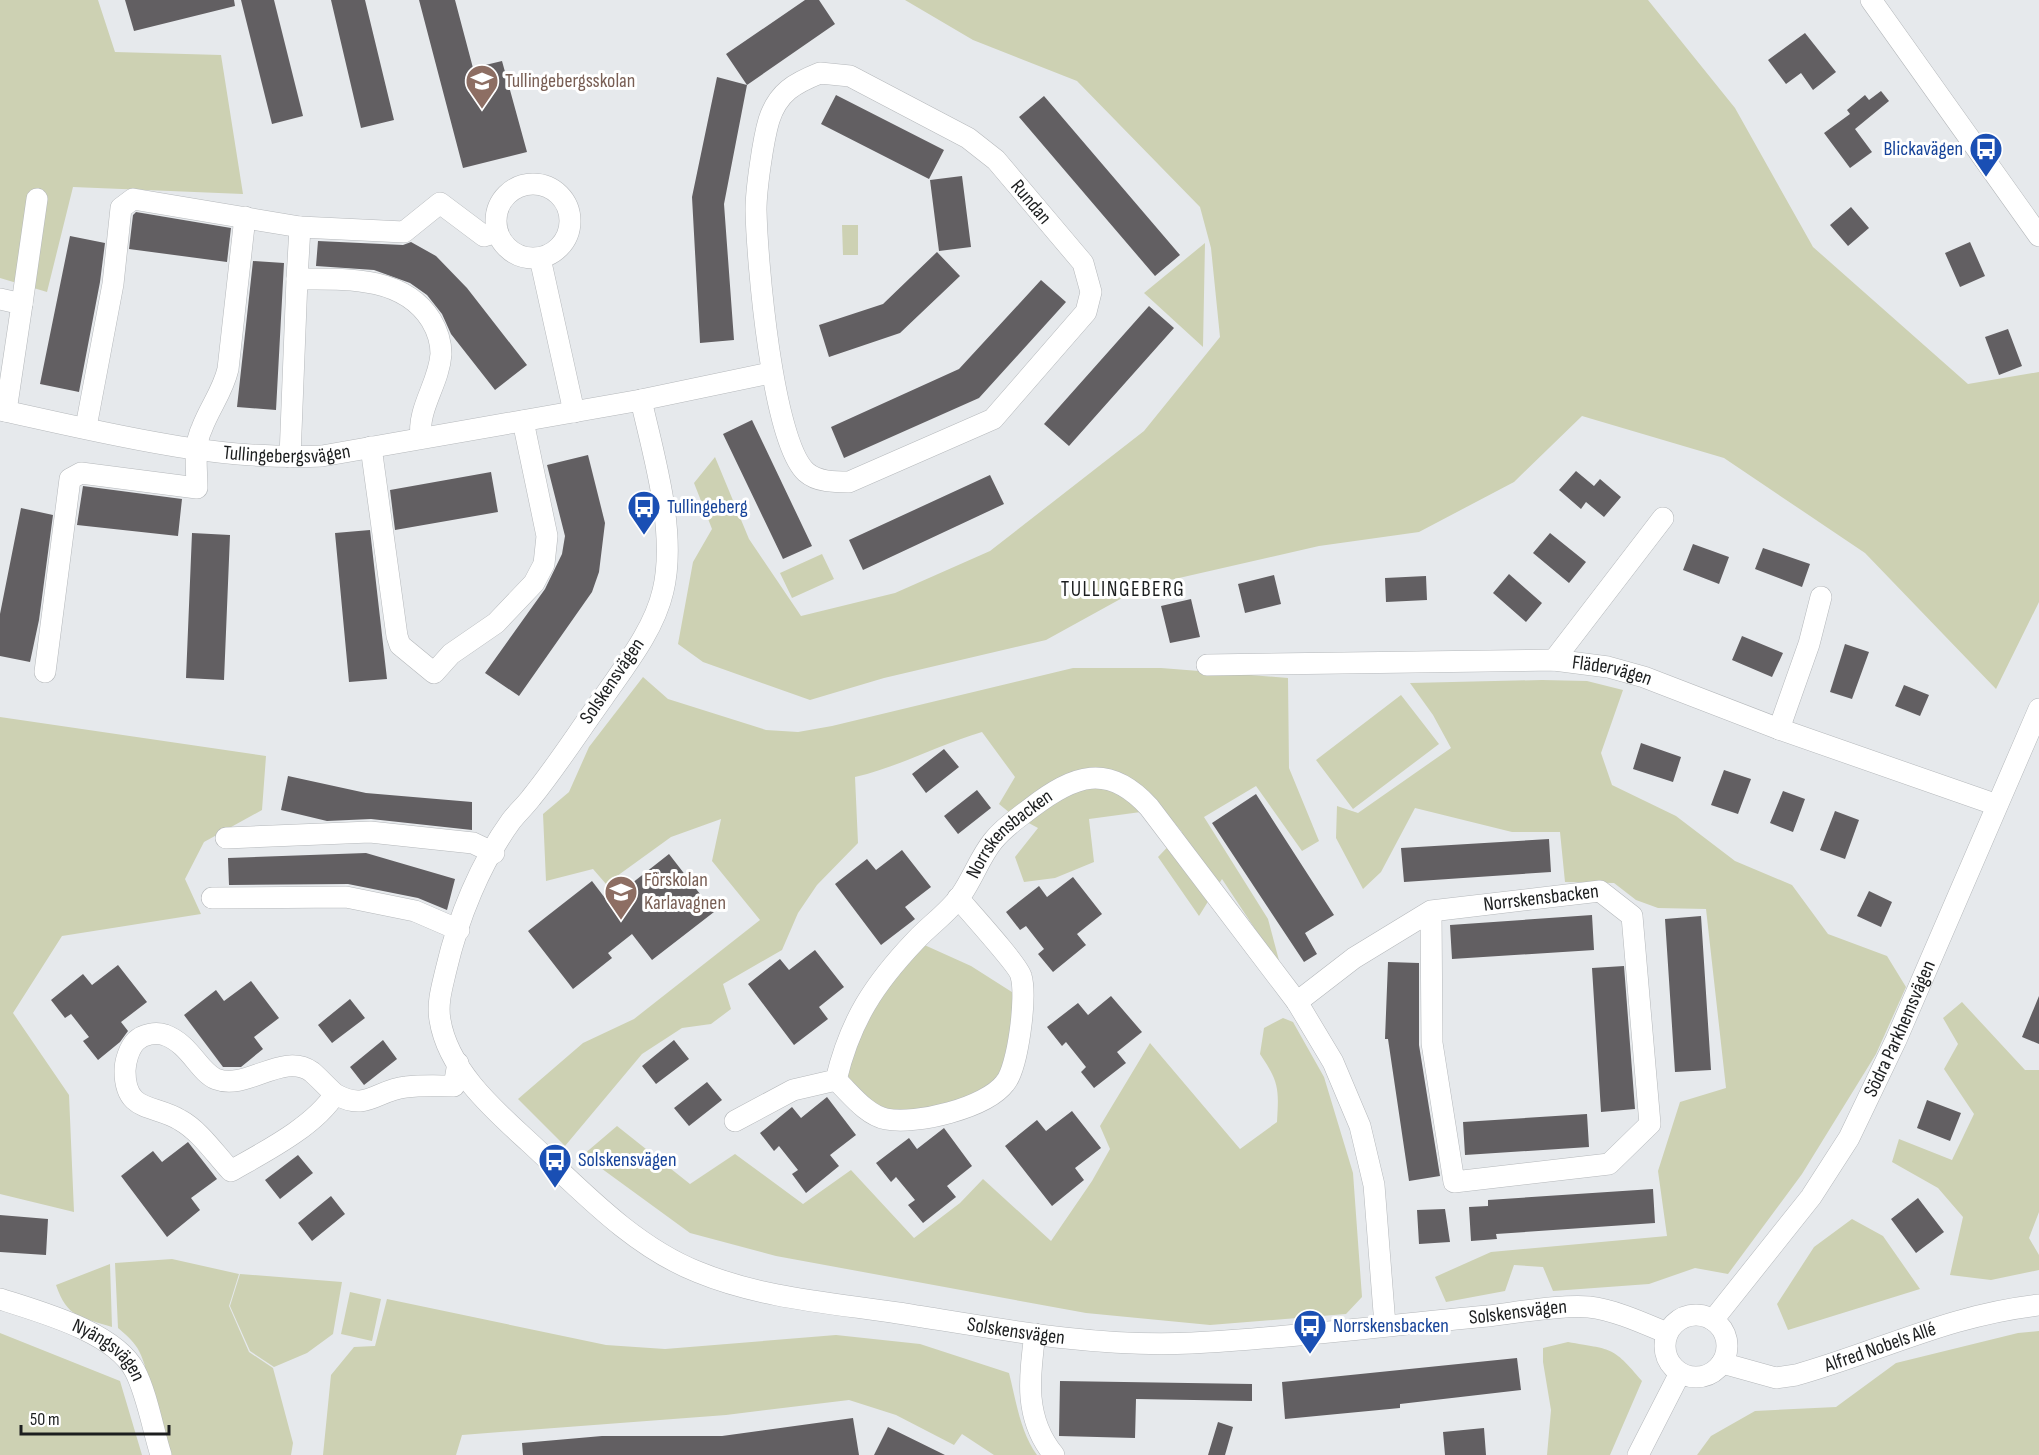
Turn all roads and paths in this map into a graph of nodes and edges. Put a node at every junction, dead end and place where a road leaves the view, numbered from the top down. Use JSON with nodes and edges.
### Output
{"nodes":[{"id":1,"x":1871,"y":0,"type":"edge"},
{"id":2,"x":37,"y":199,"type":"dead end"},
{"id":3,"x":245,"y":217,"type":"junction"},
{"id":4,"x":300,"y":227,"type":"junction"},
{"id":5,"x":497,"y":232,"type":"junction"},
{"id":6,"x":2039,"y":236,"type":"edge"},
{"id":7,"x":540,"y":258,"type":"junction"},
{"id":8,"x":297,"y":279,"type":"junction"},
{"id":9,"x":0,"y":299,"type":"edge"},
{"id":10,"x":22,"y":304,"type":"junction"},
{"id":11,"x":770,"y":372,"type":"junction"},
{"id":12,"x":641,"y":400,"type":"junction"},
{"id":13,"x":3,"y":410,"type":"edge"},
{"id":14,"x":574,"y":412,"type":"junction"},
{"id":15,"x":523,"y":421,"type":"junction"},
{"id":16,"x":86,"y":428,"type":"junction"},
{"id":17,"x":421,"y":438,"type":"junction"},
{"id":18,"x":371,"y":447,"type":"junction"},
{"id":19,"x":196,"y":450,"type":"junction"},
{"id":20,"x":290,"y":457,"type":"junction"},
{"id":21,"x":1663,"y":518,"type":"dead end"},
{"id":22,"x":1821,"y":597,"type":"dead end"},
{"id":23,"x":1554,"y":660,"type":"junction"},
{"id":24,"x":1207,"y":665,"type":"dead end"},
{"id":25,"x":45,"y":672,"type":"dead end"},
{"id":26,"x":2039,"y":709,"type":"edge"},
{"id":27,"x":1779,"y":729,"type":"junction"},
{"id":28,"x":1997,"y":805,"type":"junction"},
{"id":29,"x":226,"y":838,"type":"dead end"},
{"id":30,"x":494,"y":852,"type":"junction"},
{"id":31,"x":212,"y":898,"type":"dead end"},
{"id":32,"x":958,"y":898,"type":"junction"},
{"id":33,"x":1431,"y":911,"type":"junction"},
{"id":34,"x":459,"y":930,"type":"junction"},
{"id":35,"x":1297,"y":1002,"type":"junction"},
{"id":36,"x":458,"y":1063,"type":"junction"},
{"id":37,"x":836,"y":1080,"type":"junction"},
{"id":38,"x":334,"y":1094,"type":"junction"},
{"id":39,"x":735,"y":1121,"type":"dead end"},
{"id":40,"x":0,"y":1299,"type":"edge"},
{"id":41,"x":2039,"y":1305,"type":"edge"},
{"id":42,"x":1713,"y":1320,"type":"junction"},
{"id":43,"x":1385,"y":1325,"type":"junction"},
{"id":44,"x":1667,"y":1333,"type":"junction"},
{"id":45,"x":1035,"y":1334,"type":"junction"},
{"id":46,"x":1722,"y":1363,"type":"junction"},
{"id":47,"x":1680,"y":1373,"type":"junction"},
{"id":48,"x":161,"y":1455,"type":"edge"},
{"id":49,"x":1054,"y":1455,"type":"edge"},
{"id":50,"x":1638,"y":1455,"type":"edge"}],
"edges":[{"from":1,"to":6,"type":"street"},
{"from":2,"to":10,"type":"street"},
{"from":3,"to":4,"type":"street"},
{"from":3,"to":16,"type":"street"},
{"from":3,"to":19,"type":"street"},
{"from":4,"to":5,"type":"street"},
{"from":4,"to":8,"type":"street"},
{"from":5,"to":7,"type":"street"},
{"from":5,"to":7,"type":"street"},
{"from":7,"to":14,"type":"street"},
{"from":8,"to":17,"type":"street"},
{"from":8,"to":20,"type":"street"},
{"from":9,"to":10,"type":"street"},
{"from":10,"to":13,"type":"street"},
{"from":11,"to":11,"type":"street","name":"Rundan"},
{"from":11,"to":12,"type":"street","name":"Tullingebergsvägen"},
{"from":12,"to":14,"type":"street","name":"Tullingebergsvägen"},
{"from":12,"to":30,"type":"street","name":"Solskensvägen"},
{"from":13,"to":16,"type":"street","name":"Tullingebergsvägen"},
{"from":14,"to":15,"type":"street","name":"Tullingebergsvägen"},
{"from":15,"to":17,"type":"street","name":"Tullingebergsvägen"},
{"from":15,"to":18,"type":"street"},
{"from":16,"to":19,"type":"street","name":"Tullingebergsvägen"},
{"from":17,"to":18,"type":"street","name":"Tullingebergsvägen"},
{"from":18,"to":20,"type":"street","name":"Tullingebergsvägen"},
{"from":19,"to":20,"type":"street","name":"Tullingebergsvägen"},
{"from":19,"to":25,"type":"street"},
{"from":21,"to":23,"type":"street"},
{"from":22,"to":27,"type":"street"},
{"from":23,"to":24,"type":"street","name":"Flädervägen"},
{"from":23,"to":27,"type":"street","name":"Flädervägen"},
{"from":26,"to":28,"type":"street","name":"Södra Parkhemsvägen"},
{"from":27,"to":28,"type":"street","name":"Flädervägen"},
{"from":28,"to":42,"type":"street","name":"Södra Parkhemsvägen"},
{"from":29,"to":30,"type":"street"},
{"from":30,"to":34,"type":"street","name":"Solskensvägen"},
{"from":31,"to":34,"type":"street"},
{"from":32,"to":35,"type":"street","name":"Norrskensbacken"},
{"from":32,"to":37,"type":"street","name":"Norrskensbacken"},
{"from":32,"to":37,"type":"street"},
{"from":33,"to":33,"type":"street","name":"Norrskensbacken"},
{"from":33,"to":35,"type":"street","name":"Norrskensbacken"},
{"from":34,"to":36,"type":"street","name":"Solskensvägen"},
{"from":35,"to":43,"type":"street","name":"Norrskensbacken"},
{"from":36,"to":38,"type":"street"},
{"from":36,"to":45,"type":"street","name":"Solskensvägen"},
{"from":37,"to":39,"type":"street"},
{"from":38,"to":38,"type":"street"},
{"from":40,"to":48,"type":"street","name":"Nyängsvägen"},
{"from":41,"to":46,"type":"street","name":"Alfred Nobels Allé"},
{"from":42,"to":44,"type":"street"},
{"from":42,"to":46,"type":"street"},
{"from":43,"to":44,"type":"street","name":"Solskensvägen"},
{"from":43,"to":45,"type":"street","name":"Solskensvägen"},
{"from":44,"to":47,"type":"street"},
{"from":45,"to":49,"type":"street"},
{"from":46,"to":47,"type":"street"},
{"from":47,"to":50,"type":"street"}]}
